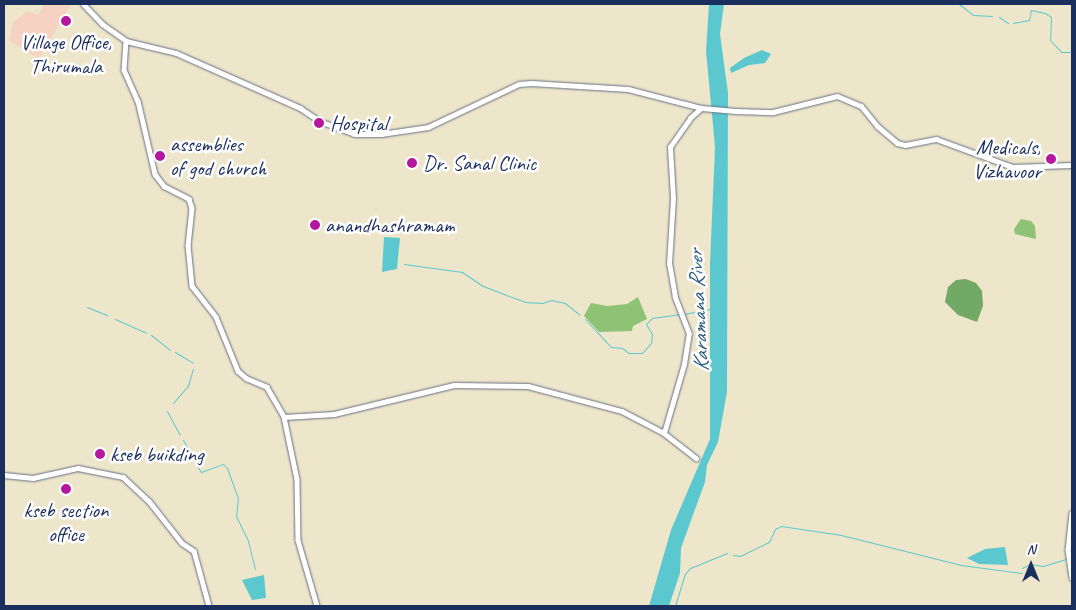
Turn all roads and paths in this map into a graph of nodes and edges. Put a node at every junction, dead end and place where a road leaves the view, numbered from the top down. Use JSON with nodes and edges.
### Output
{"nodes":[{"id":1,"x":83,"y":4,"type":"edge"},
{"id":2,"x":126,"y":41,"type":"junction"},
{"id":3,"x":701,"y":108,"type":"junction"},
{"id":4,"x":1072,"y":165,"type":"edge"},
{"id":5,"x":284,"y":417,"type":"junction"},
{"id":6,"x":664,"y":433,"type":"junction"},
{"id":7,"x":696,"y":458,"type":"dead end"},
{"id":8,"x":4,"y":475,"type":"edge"},
{"id":9,"x":1072,"y":513,"type":"edge"},
{"id":10,"x":1072,"y":578,"type":"edge"},
{"id":11,"x":209,"y":606,"type":"edge"},
{"id":12,"x":316,"y":606,"type":"edge"}],
"edges":[{"from":1,"to":2,"type":"main road"},
{"from":2,"to":3,"type":"main road"},
{"from":2,"to":5,"type":"street"},
{"from":3,"to":4,"type":"main road"},
{"from":3,"to":6,"type":"street"},
{"from":5,"to":6,"type":"street"},
{"from":5,"to":12,"type":"street"},
{"from":6,"to":7,"type":"street"},
{"from":8,"to":11,"type":"street"},
{"from":9,"to":10,"type":"street"}]}
